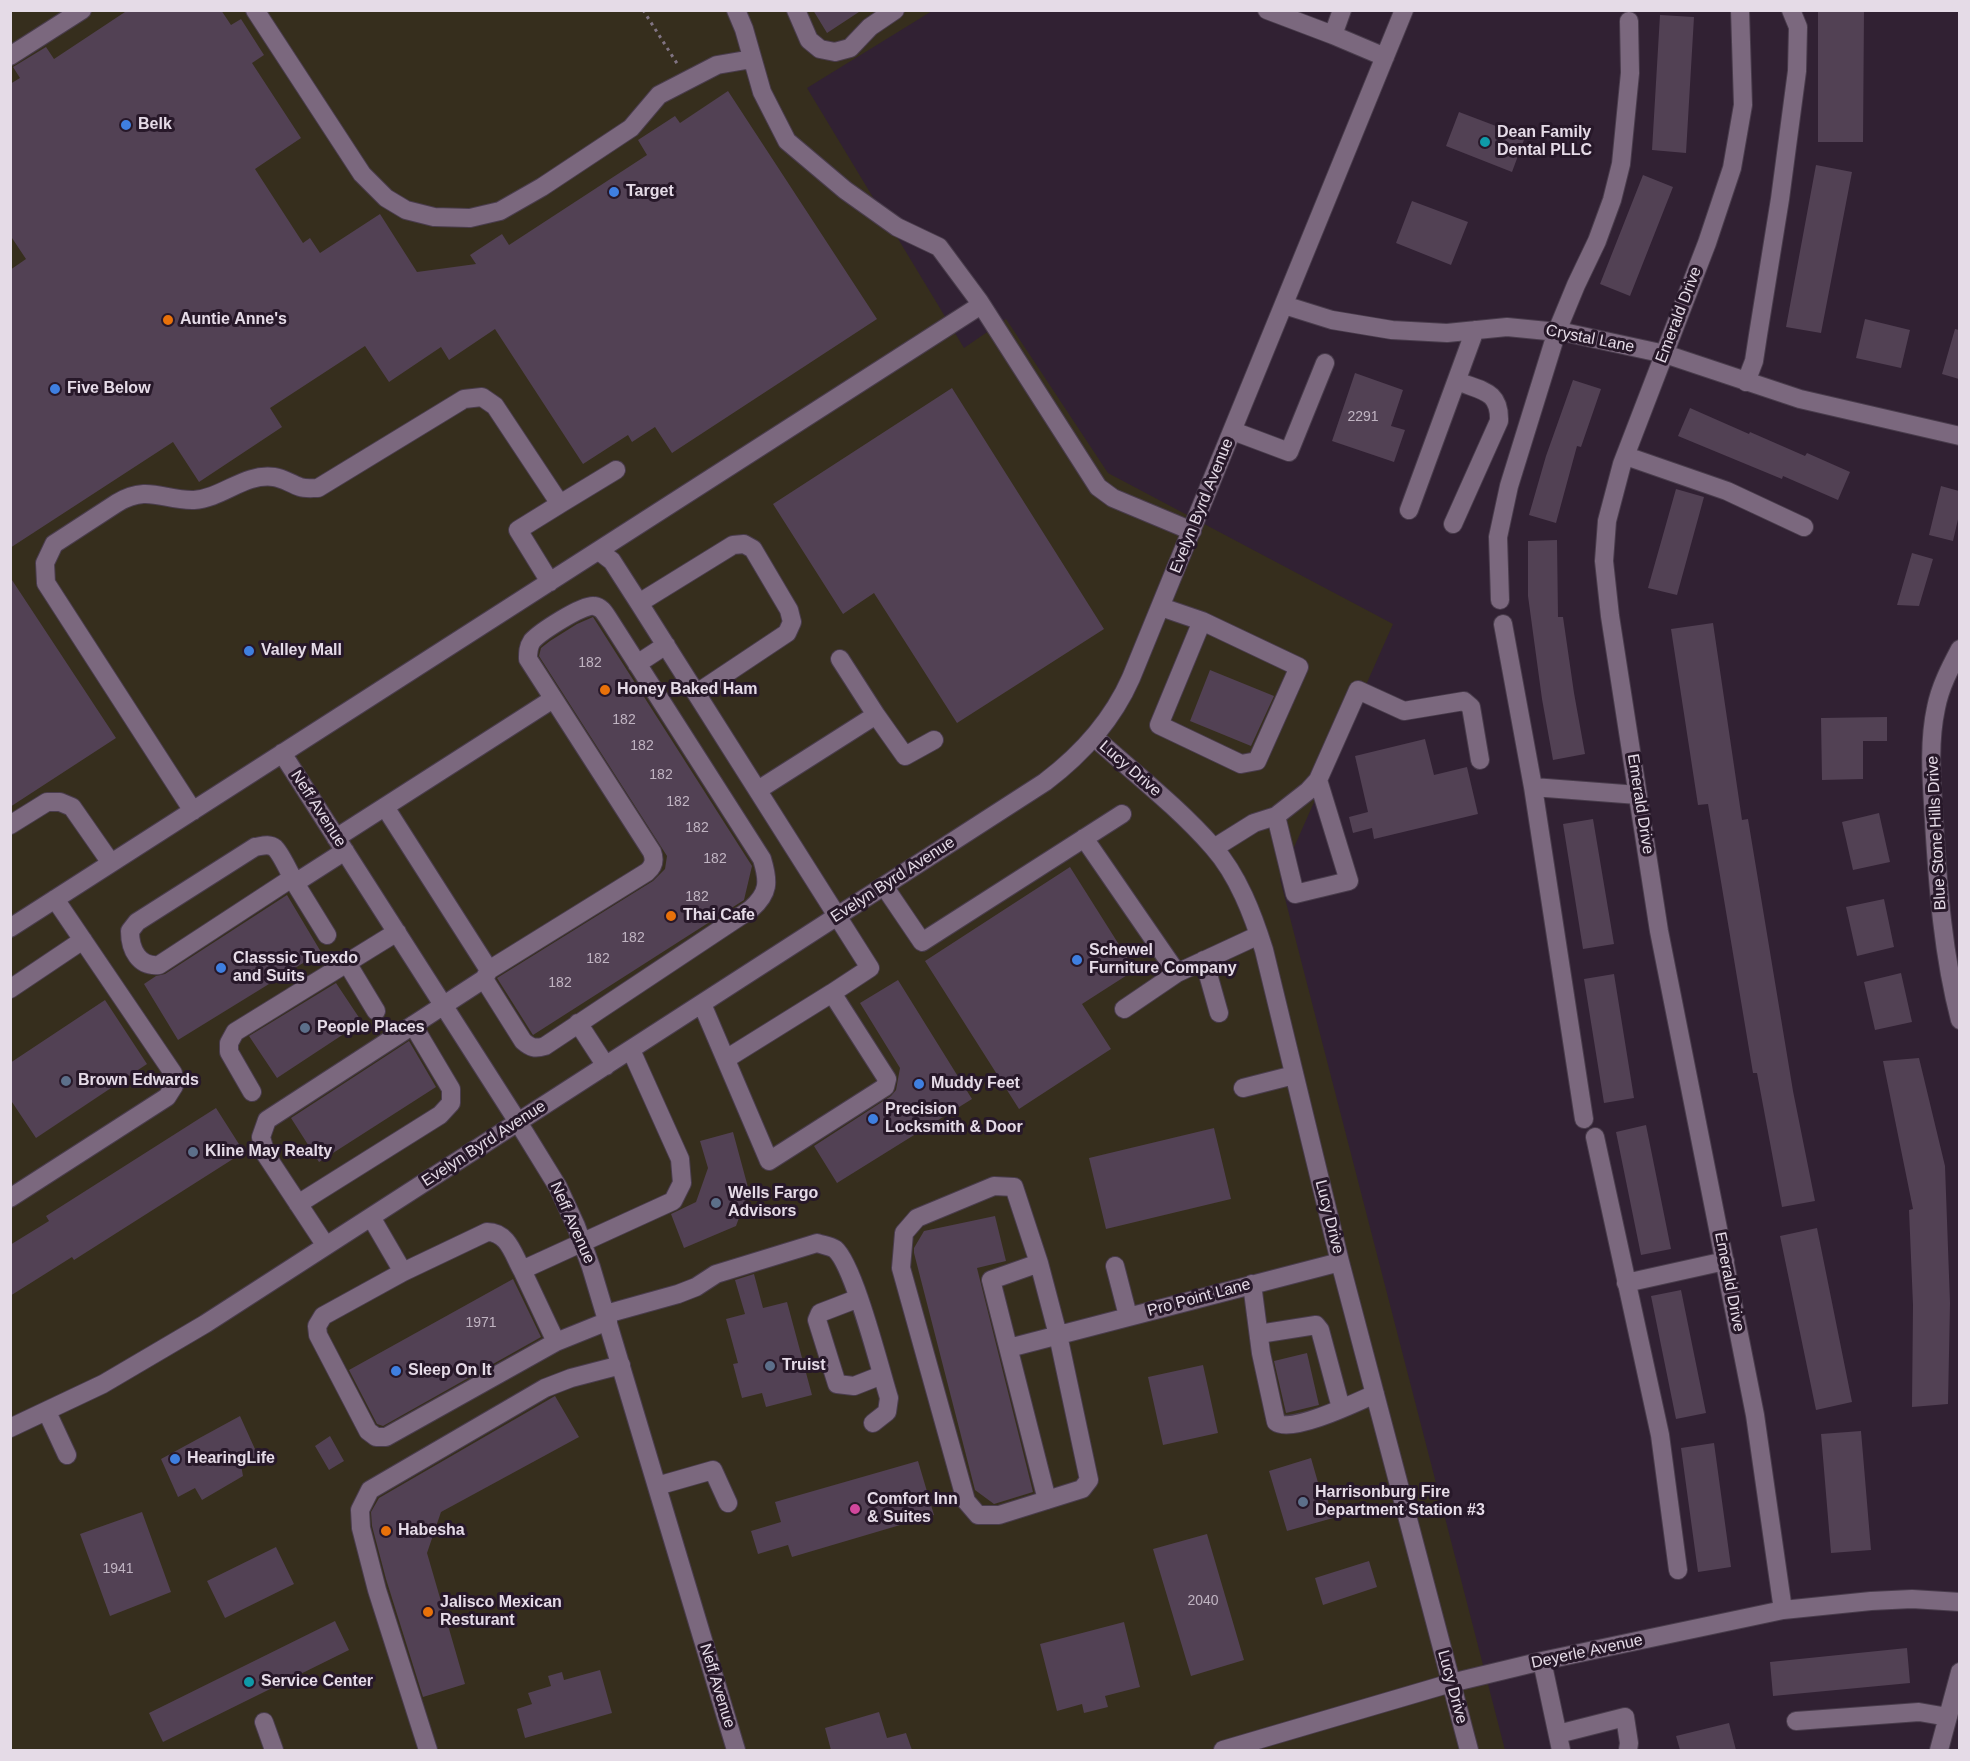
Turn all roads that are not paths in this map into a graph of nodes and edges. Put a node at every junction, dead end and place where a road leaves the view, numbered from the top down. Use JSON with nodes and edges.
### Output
{"nodes":[{"id":1,"x":82,"y":10,"type":"edge"},
{"id":2,"x":255,"y":10,"type":"edge"},
{"id":3,"x":736,"y":10,"type":"edge"},
{"id":4,"x":796,"y":10,"type":"edge"},
{"id":5,"x":895,"y":10,"type":"edge"},
{"id":6,"x":1267,"y":10,"type":"edge"},
{"id":7,"x":1342,"y":10,"type":"edge"},
{"id":8,"x":1404,"y":10,"type":"edge"},
{"id":9,"x":1740,"y":10,"type":"edge"},
{"id":10,"x":1791,"y":10,"type":"edge"},
{"id":11,"x":1629,"y":21,"type":"dead end"},
{"id":12,"x":1333,"y":35,"type":"junction"},
{"id":13,"x":10,"y":56,"type":"edge"},
{"id":14,"x":1385,"y":57,"type":"junction"},
{"id":15,"x":752,"y":59,"type":"junction"},
{"id":16,"x":981,"y":305,"type":"junction"},
{"id":17,"x":1284,"y":305,"type":"junction"},
{"id":18,"x":1475,"y":330,"type":"junction"},
{"id":19,"x":1557,"y":331,"type":"junction"},
{"id":20,"x":1665,"y":354,"type":"junction"},
{"id":21,"x":1325,"y":363,"type":"dead end"},
{"id":22,"x":1457,"y":381,"type":"junction"},
{"id":23,"x":1746,"y":382,"type":"junction"},
{"id":24,"x":1233,"y":431,"type":"junction"},
{"id":25,"x":1959,"y":436,"type":"edge"},
{"id":26,"x":1626,"y":456,"type":"junction"},
{"id":27,"x":616,"y":470,"type":"dead end"},
{"id":28,"x":560,"y":504,"type":"junction"},
{"id":29,"x":1409,"y":510,"type":"dead end"},
{"id":30,"x":1453,"y":524,"type":"dead end"},
{"id":31,"x":1804,"y":527,"type":"dead end"},
{"id":32,"x":1192,"y":531,"type":"junction"},
{"id":33,"x":599,"y":551,"type":"junction"},
{"id":34,"x":550,"y":582,"type":"junction"},
{"id":35,"x":1500,"y":600,"type":"dead end"},
{"id":36,"x":639,"y":603,"type":"junction"},
{"id":37,"x":1161,"y":607,"type":"junction"},
{"id":38,"x":1202,"y":621,"type":"junction"},
{"id":39,"x":1503,"y":624,"type":"dead end"},
{"id":40,"x":666,"y":645,"type":"junction"},
{"id":41,"x":1959,"y":649,"type":"edge"},
{"id":42,"x":840,"y":659,"type":"dead end"},
{"id":43,"x":637,"y":664,"type":"junction"},
{"id":44,"x":697,"y":693,"type":"junction"},
{"id":45,"x":553,"y":699,"type":"junction"},
{"id":46,"x":876,"y":715,"type":"junction"},
{"id":47,"x":1094,"y":737,"type":"junction"},
{"id":48,"x":934,"y":740,"type":"dead end"},
{"id":49,"x":282,"y":753,"type":"junction"},
{"id":50,"x":1480,"y":760,"type":"dead end"},
{"id":51,"x":1318,"y":780,"type":"junction"},
{"id":52,"x":1533,"y":787,"type":"junction"},
{"id":53,"x":758,"y":790,"type":"junction"},
{"id":54,"x":1638,"y":795,"type":"junction"},
{"id":55,"x":385,"y":807,"type":"junction"},
{"id":56,"x":193,"y":811,"type":"junction"},
{"id":57,"x":1122,"y":814,"type":"dead end"},
{"id":58,"x":1276,"y":816,"type":"junction"},
{"id":59,"x":10,"y":825,"type":"edge"},
{"id":60,"x":1084,"y":838,"type":"junction"},
{"id":61,"x":341,"y":844,"type":"junction"},
{"id":62,"x":1214,"y":848,"type":"junction"},
{"id":63,"x":111,"y":863,"type":"junction"},
{"id":64,"x":294,"y":881,"type":"junction"},
{"id":65,"x":884,"y":886,"type":"junction"},
{"id":66,"x":55,"y":899,"type":"junction"},
{"id":67,"x":837,"y":916,"type":"junction"},
{"id":68,"x":10,"y":928,"type":"edge"},
{"id":69,"x":397,"y":932,"type":"junction"},
{"id":70,"x":327,"y":935,"type":"dead end"},
{"id":71,"x":1259,"y":935,"type":"junction"},
{"id":72,"x":83,"y":940,"type":"junction"},
{"id":73,"x":1952,"y":944,"type":"edge"},
{"id":74,"x":1204,"y":960,"type":"junction"},
{"id":75,"x":347,"y":963,"type":"junction"},
{"id":76,"x":1177,"y":973,"type":"junction"},
{"id":77,"x":487,"y":974,"type":"junction"},
{"id":78,"x":10,"y":989,"type":"edge"},
{"id":79,"x":832,"y":993,"type":"junction"},
{"id":80,"x":702,"y":1004,"type":"junction"},
{"id":81,"x":444,"y":1005,"type":"junction"},
{"id":82,"x":1124,"y":1009,"type":"dead end"},
{"id":83,"x":376,"y":1011,"type":"dead end"},
{"id":84,"x":1219,"y":1013,"type":"dead end"},
{"id":85,"x":1959,"y":1020,"type":"edge"},
{"id":86,"x":578,"y":1023,"type":"junction"},
{"id":87,"x":413,"y":1025,"type":"junction"},
{"id":88,"x":631,"y":1050,"type":"junction"},
{"id":89,"x":726,"y":1059,"type":"junction"},
{"id":90,"x":606,"y":1066,"type":"junction"},
{"id":91,"x":1294,"y":1075,"type":"junction"},
{"id":92,"x":1243,"y":1088,"type":"dead end"},
{"id":93,"x":252,"y":1092,"type":"dead end"},
{"id":94,"x":1584,"y":1119,"type":"dead end"},
{"id":95,"x":518,"y":1122,"type":"junction"},
{"id":96,"x":1595,"y":1137,"type":"dead end"},
{"id":97,"x":10,"y":1198,"type":"edge"},
{"id":98,"x":298,"y":1204,"type":"junction"},
{"id":99,"x":371,"y":1217,"type":"junction"},
{"id":100,"x":582,"y":1241,"type":"junction"},
{"id":101,"x":326,"y":1246,"type":"junction"},
{"id":102,"x":1340,"y":1262,"type":"junction"},
{"id":103,"x":1725,"y":1262,"type":"junction"},
{"id":104,"x":1039,"y":1263,"type":"junction"},
{"id":105,"x":1114,"y":1266,"type":"dead end"},
{"id":106,"x":522,"y":1270,"type":"junction"},
{"id":107,"x":403,"y":1272,"type":"junction"},
{"id":108,"x":1626,"y":1283,"type":"junction"},
{"id":109,"x":1252,"y":1284,"type":"junction"},
{"id":110,"x":859,"y":1298,"type":"junction"},
{"id":111,"x":1128,"y":1316,"type":"junction"},
{"id":112,"x":607,"y":1318,"type":"junction"},
{"id":113,"x":1259,"y":1334,"type":"junction"},
{"id":114,"x":1058,"y":1335,"type":"junction"},
{"id":115,"x":556,"y":1342,"type":"junction"},
{"id":116,"x":1009,"y":1348,"type":"junction"},
{"id":117,"x":621,"y":1365,"type":"junction"},
{"id":118,"x":882,"y":1376,"type":"junction"},
{"id":119,"x":1375,"y":1395,"type":"junction"},
{"id":120,"x":1341,"y":1408,"type":"junction"},
{"id":121,"x":47,"y":1412,"type":"junction"},
{"id":122,"x":873,"y":1423,"type":"dead end"},
{"id":123,"x":10,"y":1428,"type":"edge"},
{"id":124,"x":67,"y":1455,"type":"dead end"},
{"id":125,"x":657,"y":1486,"type":"junction"},
{"id":126,"x":1047,"y":1500,"type":"junction"},
{"id":127,"x":728,"y":1503,"type":"dead end"},
{"id":128,"x":1678,"y":1570,"type":"dead end"},
{"id":129,"x":1959,"y":1602,"type":"edge"},
{"id":130,"x":1783,"y":1610,"type":"junction"},
{"id":131,"x":1542,"y":1661,"type":"junction"},
{"id":132,"x":1959,"y":1672,"type":"edge"},
{"id":133,"x":1451,"y":1683,"type":"junction"},
{"id":134,"x":1948,"y":1717,"type":"junction"},
{"id":135,"x":1796,"y":1721,"type":"dead end"},
{"id":136,"x":264,"y":1722,"type":"dead end"},
{"id":137,"x":1560,"y":1742,"type":"edge"},
{"id":138,"x":274,"y":1750,"type":"edge"},
{"id":139,"x":428,"y":1750,"type":"edge"},
{"id":140,"x":736,"y":1750,"type":"edge"},
{"id":141,"x":1223,"y":1750,"type":"edge"},
{"id":142,"x":1469,"y":1750,"type":"edge"},
{"id":143,"x":1628,"y":1750,"type":"edge"},
{"id":144,"x":1939,"y":1750,"type":"edge"}],
"edges":[{"from":1,"to":13,"type":"street"},
{"from":2,"to":15,"type":"street"},
{"from":3,"to":15,"type":"street"},
{"from":4,"to":5,"type":"street"},
{"from":6,"to":12,"type":"street"},
{"from":7,"to":12,"type":"street"},
{"from":8,"to":14,"type":"street","name":"Evelyn Byrd Avenue"},
{"from":9,"to":20,"type":"street","name":"Emerald Drive"},
{"from":10,"to":23,"type":"street"},
{"from":11,"to":19,"type":"street"},
{"from":12,"to":14,"type":"street"},
{"from":14,"to":17,"type":"street","name":"Evelyn Byrd Avenue"},
{"from":15,"to":16,"type":"street"},
{"from":16,"to":32,"type":"street"},
{"from":16,"to":33,"type":"street"},
{"from":17,"to":18,"type":"street","name":"Crystal Lane"},
{"from":17,"to":24,"type":"street","name":"Evelyn Byrd Avenue"},
{"from":18,"to":19,"type":"street","name":"Crystal Lane"},
{"from":18,"to":22,"type":"street"},
{"from":19,"to":20,"type":"street","name":"Crystal Lane"},
{"from":19,"to":35,"type":"street"},
{"from":20,"to":23,"type":"street","name":"Crystal Lane"},
{"from":20,"to":26,"type":"street","name":"Emerald Drive"},
{"from":21,"to":24,"type":"street"},
{"from":22,"to":29,"type":"street"},
{"from":22,"to":30,"type":"street"},
{"from":23,"to":25,"type":"street","name":"Crystal Lane"},
{"from":24,"to":32,"type":"street","name":"Evelyn Byrd Avenue"},
{"from":26,"to":31,"type":"street"},
{"from":26,"to":54,"type":"street","name":"Emerald Drive"},
{"from":27,"to":28,"type":"street"},
{"from":28,"to":34,"type":"street"},
{"from":28,"to":56,"type":"street"},
{"from":32,"to":37,"type":"street","name":"Evelyn Byrd Avenue"},
{"from":33,"to":34,"type":"street"},
{"from":33,"to":36,"type":"street"},
{"from":34,"to":49,"type":"street"},
{"from":36,"to":40,"type":"street"},
{"from":36,"to":44,"type":"street"},
{"from":37,"to":38,"type":"street"},
{"from":37,"to":47,"type":"street","name":"Evelyn Byrd Avenue"},
{"from":38,"to":38,"type":"street"},
{"from":39,"to":52,"type":"street"},
{"from":40,"to":43,"type":"street"},
{"from":40,"to":44,"type":"street"},
{"from":41,"to":73,"type":"street","name":"Blue Stone Hills Drive"},
{"from":42,"to":46,"type":"street"},
{"from":43,"to":45,"type":"street"},
{"from":43,"to":86,"type":"street"},
{"from":44,"to":53,"type":"street"},
{"from":45,"to":55,"type":"street"},
{"from":45,"to":77,"type":"street"},
{"from":46,"to":48,"type":"street"},
{"from":46,"to":53,"type":"street"},
{"from":47,"to":62,"type":"street","name":"Lucy Drive"},
{"from":47,"to":65,"type":"street","name":"Evelyn Byrd Avenue"},
{"from":49,"to":56,"type":"street"},
{"from":49,"to":61,"type":"street","name":"Neff Avenue"},
{"from":50,"to":51,"type":"street"},
{"from":51,"to":58,"type":"street"},
{"from":51,"to":58,"type":"street"},
{"from":52,"to":54,"type":"street"},
{"from":52,"to":94,"type":"street"},
{"from":53,"to":67,"type":"street"},
{"from":54,"to":103,"type":"street","name":"Emerald Drive"},
{"from":55,"to":61,"type":"street"},
{"from":55,"to":77,"type":"street"},
{"from":56,"to":63,"type":"street"},
{"from":57,"to":60,"type":"street"},
{"from":58,"to":62,"type":"street"},
{"from":59,"to":63,"type":"street"},
{"from":60,"to":65,"type":"street"},
{"from":60,"to":76,"type":"street"},
{"from":61,"to":64,"type":"street"},
{"from":61,"to":69,"type":"street","name":"Neff Avenue"},
{"from":62,"to":71,"type":"street","name":"Lucy Drive"},
{"from":63,"to":66,"type":"street"},
{"from":64,"to":64,"type":"street"},
{"from":64,"to":70,"type":"street"},
{"from":65,"to":67,"type":"street","name":"Evelyn Byrd Avenue"},
{"from":66,"to":68,"type":"street"},
{"from":66,"to":72,"type":"street"},
{"from":67,"to":79,"type":"street"},
{"from":67,"to":80,"type":"street","name":"Evelyn Byrd Avenue"},
{"from":69,"to":75,"type":"street"},
{"from":69,"to":81,"type":"street","name":"Neff Avenue"},
{"from":71,"to":74,"type":"street"},
{"from":71,"to":91,"type":"street","name":"Lucy Drive"},
{"from":72,"to":78,"type":"street"},
{"from":72,"to":97,"type":"street"},
{"from":73,"to":85,"type":"street","name":"Blue Stone Hills Drive"},
{"from":74,"to":76,"type":"street"},
{"from":74,"to":84,"type":"street"},
{"from":75,"to":83,"type":"street"},
{"from":75,"to":93,"type":"street"},
{"from":76,"to":82,"type":"street"},
{"from":77,"to":81,"type":"street"},
{"from":77,"to":86,"type":"street"},
{"from":79,"to":89,"type":"street"},
{"from":79,"to":89,"type":"street"},
{"from":80,"to":88,"type":"street","name":"Evelyn Byrd Avenue"},
{"from":80,"to":89,"type":"street"},
{"from":81,"to":87,"type":"street"},
{"from":81,"to":95,"type":"street","name":"Neff Avenue"},
{"from":86,"to":90,"type":"street"},
{"from":87,"to":98,"type":"street"},
{"from":87,"to":98,"type":"street"},
{"from":88,"to":90,"type":"street","name":"Evelyn Byrd Avenue"},
{"from":88,"to":100,"type":"street"},
{"from":90,"to":95,"type":"street","name":"Evelyn Byrd Avenue"},
{"from":91,"to":92,"type":"street"},
{"from":91,"to":102,"type":"street","name":"Lucy Drive"},
{"from":95,"to":99,"type":"street","name":"Evelyn Byrd Avenue"},
{"from":95,"to":100,"type":"street","name":"Neff Avenue"},
{"from":96,"to":108,"type":"street"},
{"from":98,"to":101,"type":"street"},
{"from":99,"to":101,"type":"street","name":"Evelyn Byrd Avenue"},
{"from":99,"to":107,"type":"street"},
{"from":100,"to":106,"type":"street"},
{"from":100,"to":112,"type":"street","name":"Neff Avenue"},
{"from":101,"to":121,"type":"street","name":"Evelyn Byrd Avenue"},
{"from":102,"to":109,"type":"street","name":"Pro Point Lane"},
{"from":102,"to":119,"type":"street","name":"Lucy Drive"},
{"from":103,"to":108,"type":"street"},
{"from":103,"to":130,"type":"street","name":"Emerald Drive"},
{"from":104,"to":114,"type":"street"},
{"from":104,"to":116,"type":"street"},
{"from":104,"to":126,"type":"street"},
{"from":105,"to":111,"type":"street"},
{"from":106,"to":107,"type":"street"},
{"from":106,"to":115,"type":"street"},
{"from":107,"to":115,"type":"street"},
{"from":108,"to":128,"type":"street"},
{"from":109,"to":111,"type":"street","name":"Pro Point Lane"},
{"from":109,"to":113,"type":"street"},
{"from":110,"to":112,"type":"street"},
{"from":110,"to":118,"type":"street"},
{"from":110,"to":118,"type":"street"},
{"from":111,"to":114,"type":"street","name":"Pro Point Lane"},
{"from":112,"to":115,"type":"street"},
{"from":112,"to":117,"type":"street","name":"Neff Avenue"},
{"from":113,"to":120,"type":"street"},
{"from":113,"to":120,"type":"street"},
{"from":114,"to":116,"type":"street","name":"Pro Point Lane"},
{"from":114,"to":126,"type":"street"},
{"from":116,"to":126,"type":"street"},
{"from":117,"to":125,"type":"street","name":"Neff Avenue"},
{"from":117,"to":139,"type":"street"},
{"from":118,"to":122,"type":"street"},
{"from":119,"to":120,"type":"street"},
{"from":119,"to":133,"type":"street","name":"Lucy Drive"},
{"from":121,"to":123,"type":"street","name":"Evelyn Byrd Avenue"},
{"from":121,"to":124,"type":"street"},
{"from":125,"to":127,"type":"street"},
{"from":125,"to":140,"type":"street","name":"Neff Avenue"},
{"from":129,"to":130,"type":"street","name":"Deyerle Avenue"},
{"from":130,"to":131,"type":"street","name":"Deyerle Avenue"},
{"from":131,"to":133,"type":"street","name":"Deyerle Avenue"},
{"from":131,"to":137,"type":"street"},
{"from":132,"to":134,"type":"street"},
{"from":133,"to":141,"type":"street","name":"Deyerle Avenue"},
{"from":133,"to":142,"type":"street","name":"Lucy Drive"},
{"from":134,"to":135,"type":"street"},
{"from":134,"to":144,"type":"street"},
{"from":136,"to":138,"type":"street"},
{"from":137,"to":143,"type":"street"}]}
